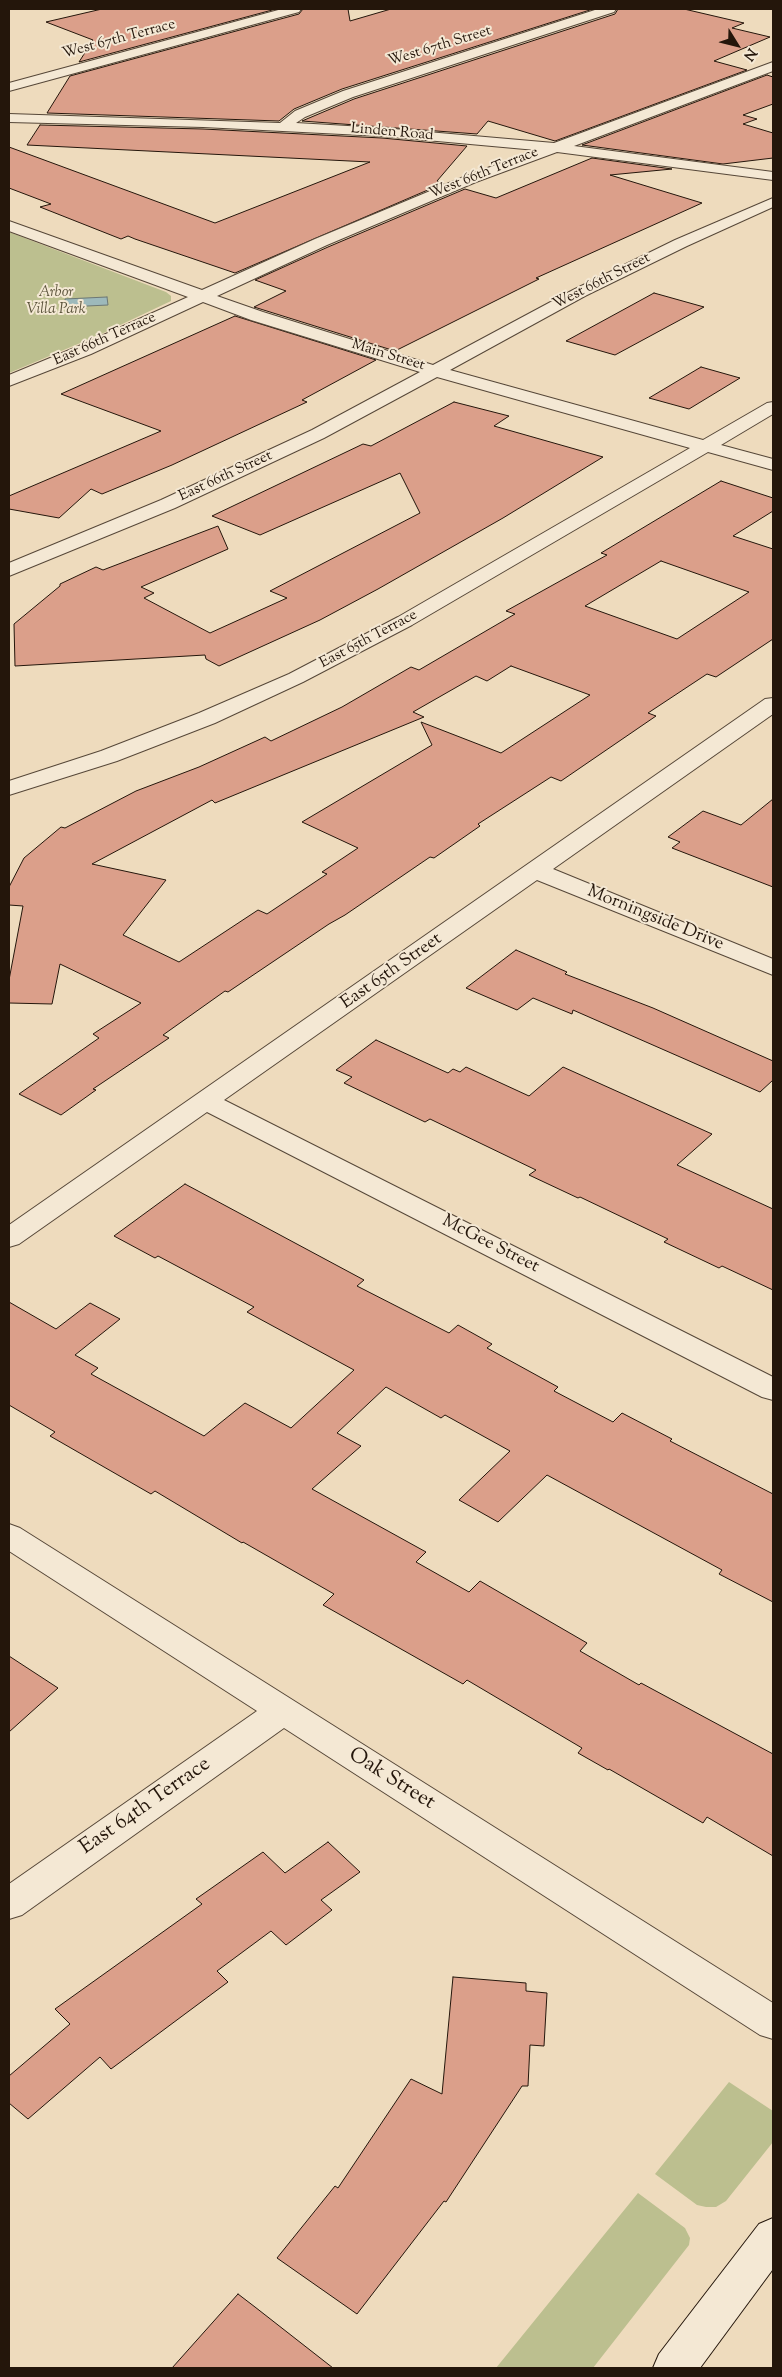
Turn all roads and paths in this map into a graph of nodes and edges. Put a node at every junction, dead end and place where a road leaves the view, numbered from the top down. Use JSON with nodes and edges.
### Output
{"nodes":[{"id":1,"x":295,"y":9,"type":"edge"},
{"id":2,"x":610,"y":9,"type":"edge"},
{"id":3,"x":773,"y":66,"type":"edge"},
{"id":4,"x":9,"y":87,"type":"edge"},
{"id":5,"x":9,"y":118,"type":"edge"},
{"id":6,"x":284,"y":126,"type":"junction"},
{"id":7,"x":552,"y":147,"type":"junction"},
{"id":8,"x":773,"y":176,"type":"edge"},
{"id":9,"x":773,"y":202,"type":"edge"},
{"id":10,"x":9,"y":226,"type":"edge"},
{"id":11,"x":201,"y":297,"type":"junction"},
{"id":12,"x":436,"y":371,"type":"junction"},
{"id":13,"x":9,"y":381,"type":"edge"},
{"id":14,"x":773,"y":407,"type":"edge"},
{"id":15,"x":707,"y":446,"type":"junction"},
{"id":16,"x":773,"y":464,"type":"edge"},
{"id":17,"x":9,"y":570,"type":"edge"},
{"id":18,"x":773,"y":704,"type":"edge"},
{"id":19,"x":9,"y":788,"type":"edge"},
{"id":20,"x":537,"y":871,"type":"junction"},
{"id":21,"x":773,"y":968,"type":"edge"},
{"id":22,"x":206,"y":1101,"type":"junction"},
{"id":23,"x":9,"y":1238,"type":"edge"},
{"id":24,"x":773,"y":1390,"type":"edge"},
{"id":25,"x":9,"y":1536,"type":"edge"},
{"id":26,"x":283,"y":1711,"type":"junction"},
{"id":27,"x":9,"y":1904,"type":"edge"},
{"id":28,"x":773,"y":2023,"type":"edge"},
{"id":29,"x":773,"y":2237,"type":"edge"},
{"id":30,"x":674,"y":2368,"type":"edge"}],
"edges":[{"from":1,"to":4,"type":"street","name":"West 67th Terrace"},
{"from":2,"to":6,"type":"street","name":"West 67th Street"},
{"from":3,"to":7,"type":"street","name":"West 66th Terrace"},
{"from":5,"to":6,"type":"street","name":"Linden Road"},
{"from":6,"to":7,"type":"street","name":"Linden Road"},
{"from":7,"to":8,"type":"street","name":"Linden Road"},
{"from":7,"to":11,"type":"street","name":"West 66th Terrace"},
{"from":9,"to":12,"type":"street","name":"West 66th Street"},
{"from":10,"to":11,"type":"street","name":"Main Street"},
{"from":11,"to":12,"type":"street","name":"Main Street"},
{"from":11,"to":13,"type":"street","name":"East 66th Terrace"},
{"from":12,"to":15,"type":"street","name":"Main Street"},
{"from":12,"to":17,"type":"street","name":"East 66th Street"},
{"from":14,"to":15,"type":"street","name":"East 65th Terrace"},
{"from":15,"to":16,"type":"street","name":"Main Street"},
{"from":15,"to":19,"type":"street","name":"East 65th Terrace"},
{"from":18,"to":20,"type":"street","name":"East 65th Street"},
{"from":20,"to":21,"type":"street","name":"Morningside Drive"},
{"from":20,"to":22,"type":"street","name":"East 65th Street"},
{"from":22,"to":23,"type":"street","name":"East 65th Street"},
{"from":22,"to":24,"type":"street","name":"McGee Street"},
{"from":25,"to":26,"type":"street","name":"Oak Street"},
{"from":26,"to":27,"type":"street","name":"East 64th Terrace"},
{"from":26,"to":28,"type":"street","name":"Oak Street"},
{"from":29,"to":30,"type":"street"}]}
